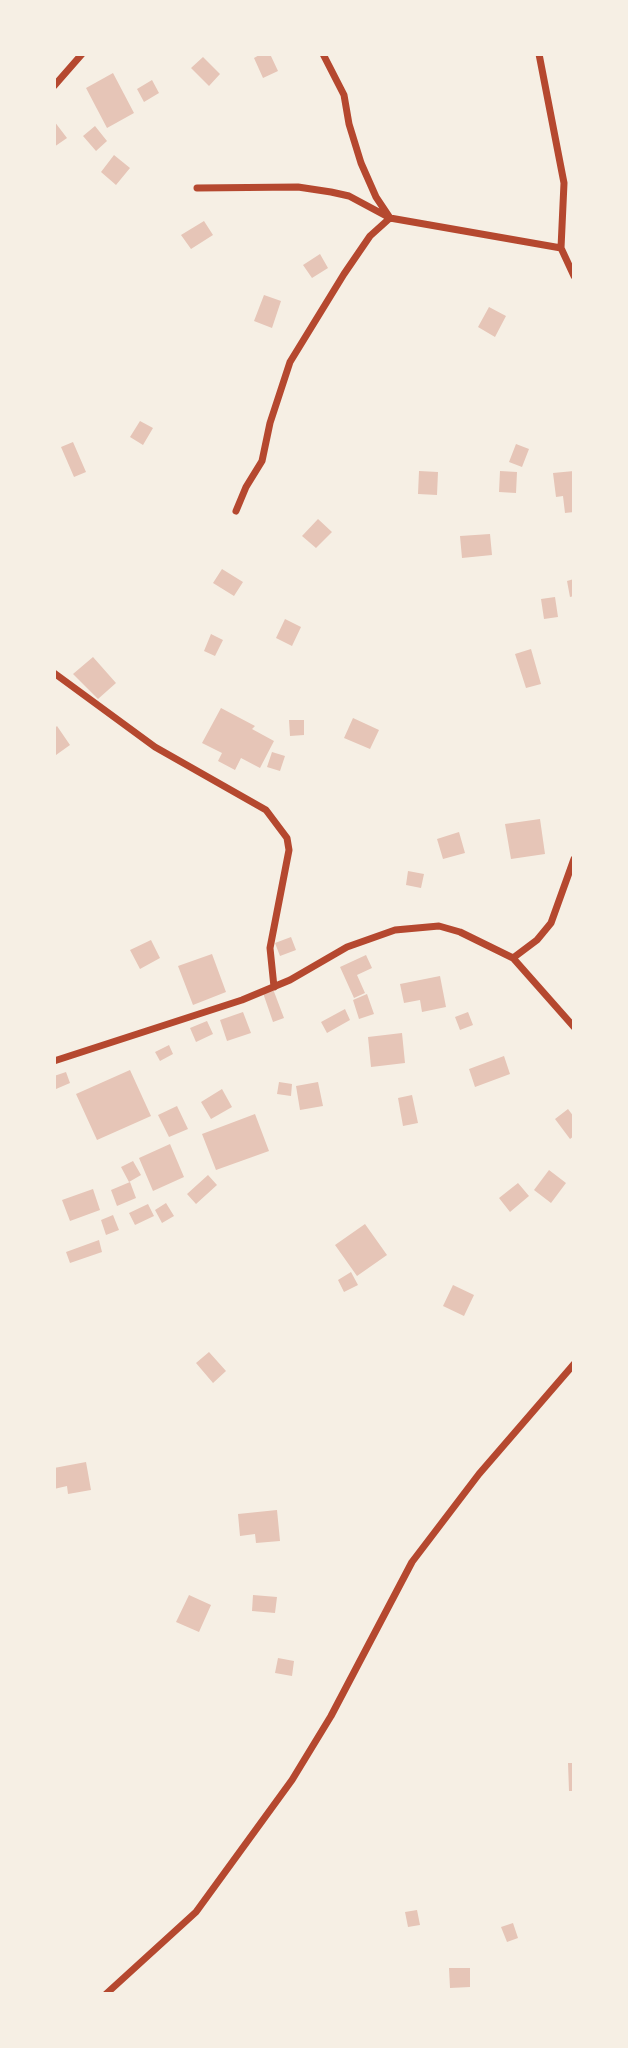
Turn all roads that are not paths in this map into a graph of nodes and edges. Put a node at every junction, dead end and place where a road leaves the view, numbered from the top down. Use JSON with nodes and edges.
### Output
{"nodes":[{"id":1,"x":82,"y":54,"type":"edge"},
{"id":2,"x":323,"y":54,"type":"edge"},
{"id":3,"x":539,"y":54,"type":"edge"},
{"id":4,"x":54,"y":86,"type":"edge"},
{"id":5,"x":197,"y":188,"type":"dead end"},
{"id":6,"x":390,"y":218,"type":"junction"},
{"id":7,"x":561,"y":248,"type":"junction"},
{"id":8,"x":574,"y":276,"type":"edge"},
{"id":9,"x":236,"y":511,"type":"dead end"},
{"id":10,"x":54,"y":673,"type":"edge"},
{"id":11,"x":574,"y":859,"type":"edge"},
{"id":12,"x":513,"y":958,"type":"junction"},
{"id":13,"x":274,"y":986,"type":"junction"},
{"id":14,"x":574,"y":1027,"type":"edge"},
{"id":15,"x":54,"y":1061,"type":"edge"},
{"id":16,"x":574,"y":1364,"type":"edge"},
{"id":17,"x":106,"y":1994,"type":"edge"}],
"edges":[{"from":1,"to":4,"type":"street"},
{"from":2,"to":6,"type":"street"},
{"from":3,"to":7,"type":"street"},
{"from":5,"to":6,"type":"street"},
{"from":6,"to":7,"type":"street"},
{"from":6,"to":9,"type":"street"},
{"from":7,"to":8,"type":"street"},
{"from":10,"to":13,"type":"street"},
{"from":11,"to":12,"type":"street"},
{"from":12,"to":13,"type":"street"},
{"from":12,"to":14,"type":"street"},
{"from":13,"to":15,"type":"street"},
{"from":16,"to":17,"type":"street"}]}
